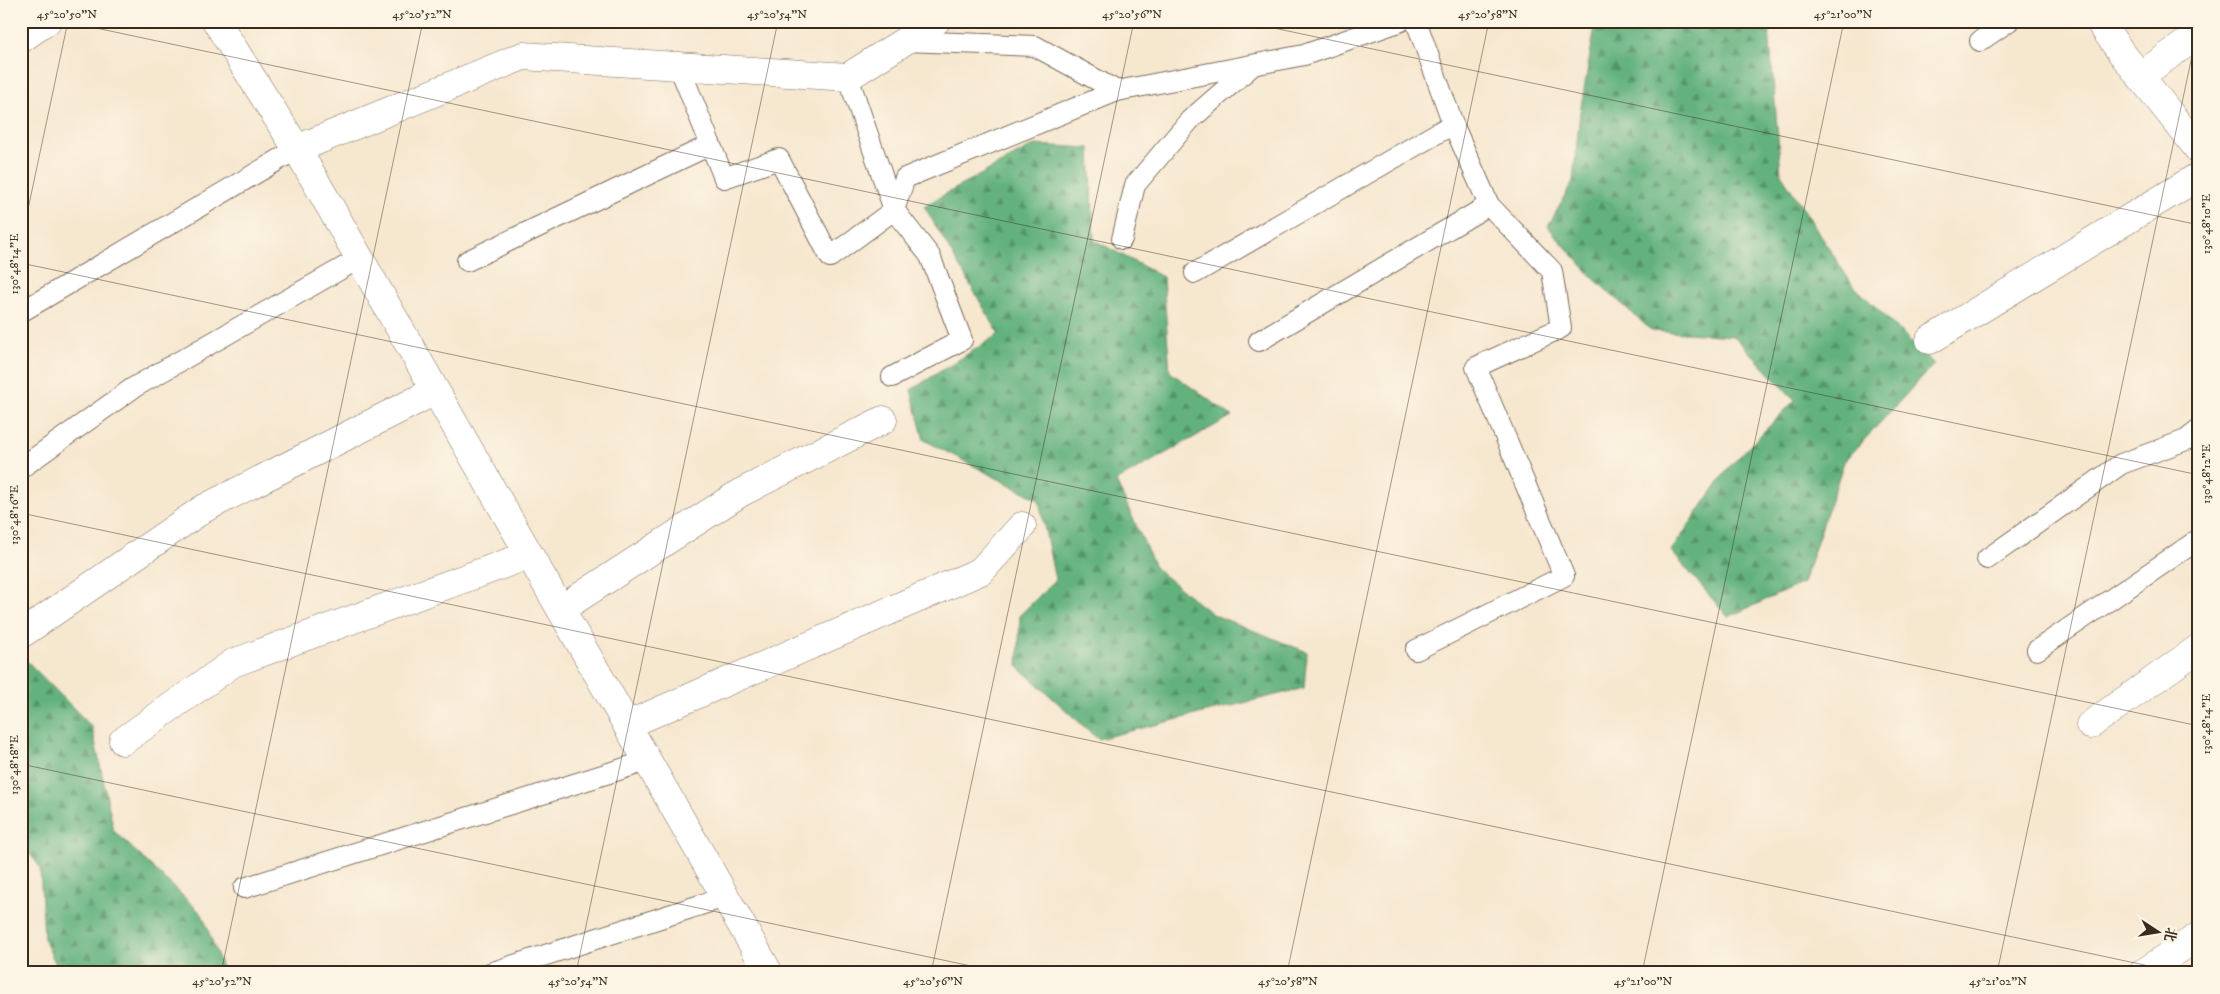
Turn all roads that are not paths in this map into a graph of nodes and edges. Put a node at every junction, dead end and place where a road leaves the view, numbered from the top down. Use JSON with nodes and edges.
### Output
{"nodes":[{"id":1,"x":47,"y":21,"type":"edge"},
{"id":2,"x":216,"y":21,"type":"edge"},
{"id":3,"x":936,"y":21,"type":"edge"},
{"id":4,"x":1401,"y":21,"type":"edge"},
{"id":5,"x":1416,"y":21,"type":"edge"},
{"id":6,"x":2009,"y":21,"type":"edge"},
{"id":7,"x":2099,"y":21,"type":"edge"},
{"id":8,"x":2199,"y":34,"type":"edge"},
{"id":9,"x":21,"y":39,"type":"edge"},
{"id":10,"x":904,"y":41,"type":"junction"},
{"id":11,"x":1980,"y":41,"type":"dead end"},
{"id":12,"x":1254,"y":65,"type":"junction"},
{"id":13,"x":679,"y":66,"type":"junction"},
{"id":14,"x":2140,"y":76,"type":"junction"},
{"id":15,"x":848,"y":77,"type":"junction"},
{"id":16,"x":1117,"y":91,"type":"junction"},
{"id":17,"x":1453,"y":124,"type":"junction"},
{"id":18,"x":710,"y":145,"type":"junction"},
{"id":19,"x":297,"y":149,"type":"junction"},
{"id":20,"x":2199,"y":150,"type":"edge"},
{"id":21,"x":2199,"y":176,"type":"edge"},
{"id":22,"x":1489,"y":205,"type":"junction"},
{"id":23,"x":894,"y":210,"type":"junction"},
{"id":24,"x":1122,"y":239,"type":"dead end"},
{"id":25,"x":360,"y":258,"type":"junction"},
{"id":26,"x":467,"y":261,"type":"dead end"},
{"id":27,"x":1195,"y":273,"type":"dead end"},
{"id":28,"x":21,"y":312,"type":"edge"},
{"id":29,"x":1930,"y":340,"type":"dead end"},
{"id":30,"x":1259,"y":341,"type":"dead end"},
{"id":31,"x":892,"y":377,"type":"dead end"},
{"id":32,"x":435,"y":391,"type":"junction"},
{"id":33,"x":884,"y":420,"type":"dead end"},
{"id":34,"x":2199,"y":430,"type":"edge"},
{"id":35,"x":21,"y":468,"type":"edge"},
{"id":36,"x":1022,"y":526,"type":"dead end"},
{"id":37,"x":2199,"y":539,"type":"edge"},
{"id":38,"x":529,"y":555,"type":"junction"},
{"id":39,"x":1987,"y":560,"type":"dead end"},
{"id":40,"x":561,"y":609,"type":"junction"},
{"id":41,"x":23,"y":633,"type":"dead end"},
{"id":42,"x":2199,"y":648,"type":"edge"},
{"id":43,"x":1416,"y":650,"type":"dead end"},
{"id":44,"x":2037,"y":650,"type":"dead end"},
{"id":45,"x":627,"y":725,"type":"junction"},
{"id":46,"x":2090,"y":725,"type":"dead end"},
{"id":47,"x":123,"y":741,"type":"dead end"},
{"id":48,"x":647,"y":761,"type":"junction"},
{"id":49,"x":244,"y":888,"type":"dead end"},
{"id":50,"x":725,"y":897,"type":"junction"},
{"id":51,"x":2199,"y":936,"type":"edge"},
{"id":52,"x":490,"y":973,"type":"edge"},
{"id":53,"x":769,"y":973,"type":"edge"},
{"id":54,"x":2143,"y":973,"type":"edge"}],
"edges":[{"from":1,"to":9,"type":"main road"},
{"from":2,"to":19,"type":"main road"},
{"from":3,"to":10,"type":"main road"},
{"from":4,"to":12,"type":"lane"},
{"from":5,"to":17,"type":"lane"},
{"from":6,"to":11,"type":"lane"},
{"from":7,"to":14,"type":"main road"},
{"from":8,"to":14,"type":"main road"},
{"from":10,"to":15,"type":"main road"},
{"from":10,"to":16,"type":"lane"},
{"from":12,"to":16,"type":"lane"},
{"from":12,"to":24,"type":"lane"},
{"from":13,"to":15,"type":"main road"},
{"from":13,"to":18,"type":"lane"},
{"from":13,"to":19,"type":"main road"},
{"from":14,"to":20,"type":"main road"},
{"from":15,"to":23,"type":"lane"},
{"from":16,"to":23,"type":"lane"},
{"from":17,"to":22,"type":"lane"},
{"from":17,"to":27,"type":"lane"},
{"from":18,"to":23,"type":"lane"},
{"from":18,"to":26,"type":"lane"},
{"from":19,"to":25,"type":"main road"},
{"from":19,"to":28,"type":"lane"},
{"from":21,"to":29,"type":"main road"},
{"from":22,"to":30,"type":"lane"},
{"from":22,"to":43,"type":"lane"},
{"from":23,"to":31,"type":"lane"},
{"from":25,"to":32,"type":"main road"},
{"from":25,"to":35,"type":"lane"},
{"from":32,"to":38,"type":"main road"},
{"from":32,"to":41,"type":"main road"},
{"from":33,"to":40,"type":"main road"},
{"from":34,"to":39,"type":"lane"},
{"from":36,"to":45,"type":"main road"},
{"from":37,"to":44,"type":"lane"},
{"from":38,"to":40,"type":"main road"},
{"from":38,"to":47,"type":"main road"},
{"from":40,"to":45,"type":"main road"},
{"from":42,"to":46,"type":"main road"},
{"from":45,"to":48,"type":"main road"},
{"from":48,"to":49,"type":"lane"},
{"from":48,"to":50,"type":"main road"},
{"from":50,"to":52,"type":"lane"},
{"from":50,"to":53,"type":"main road"},
{"from":51,"to":54,"type":"main road"}]}
